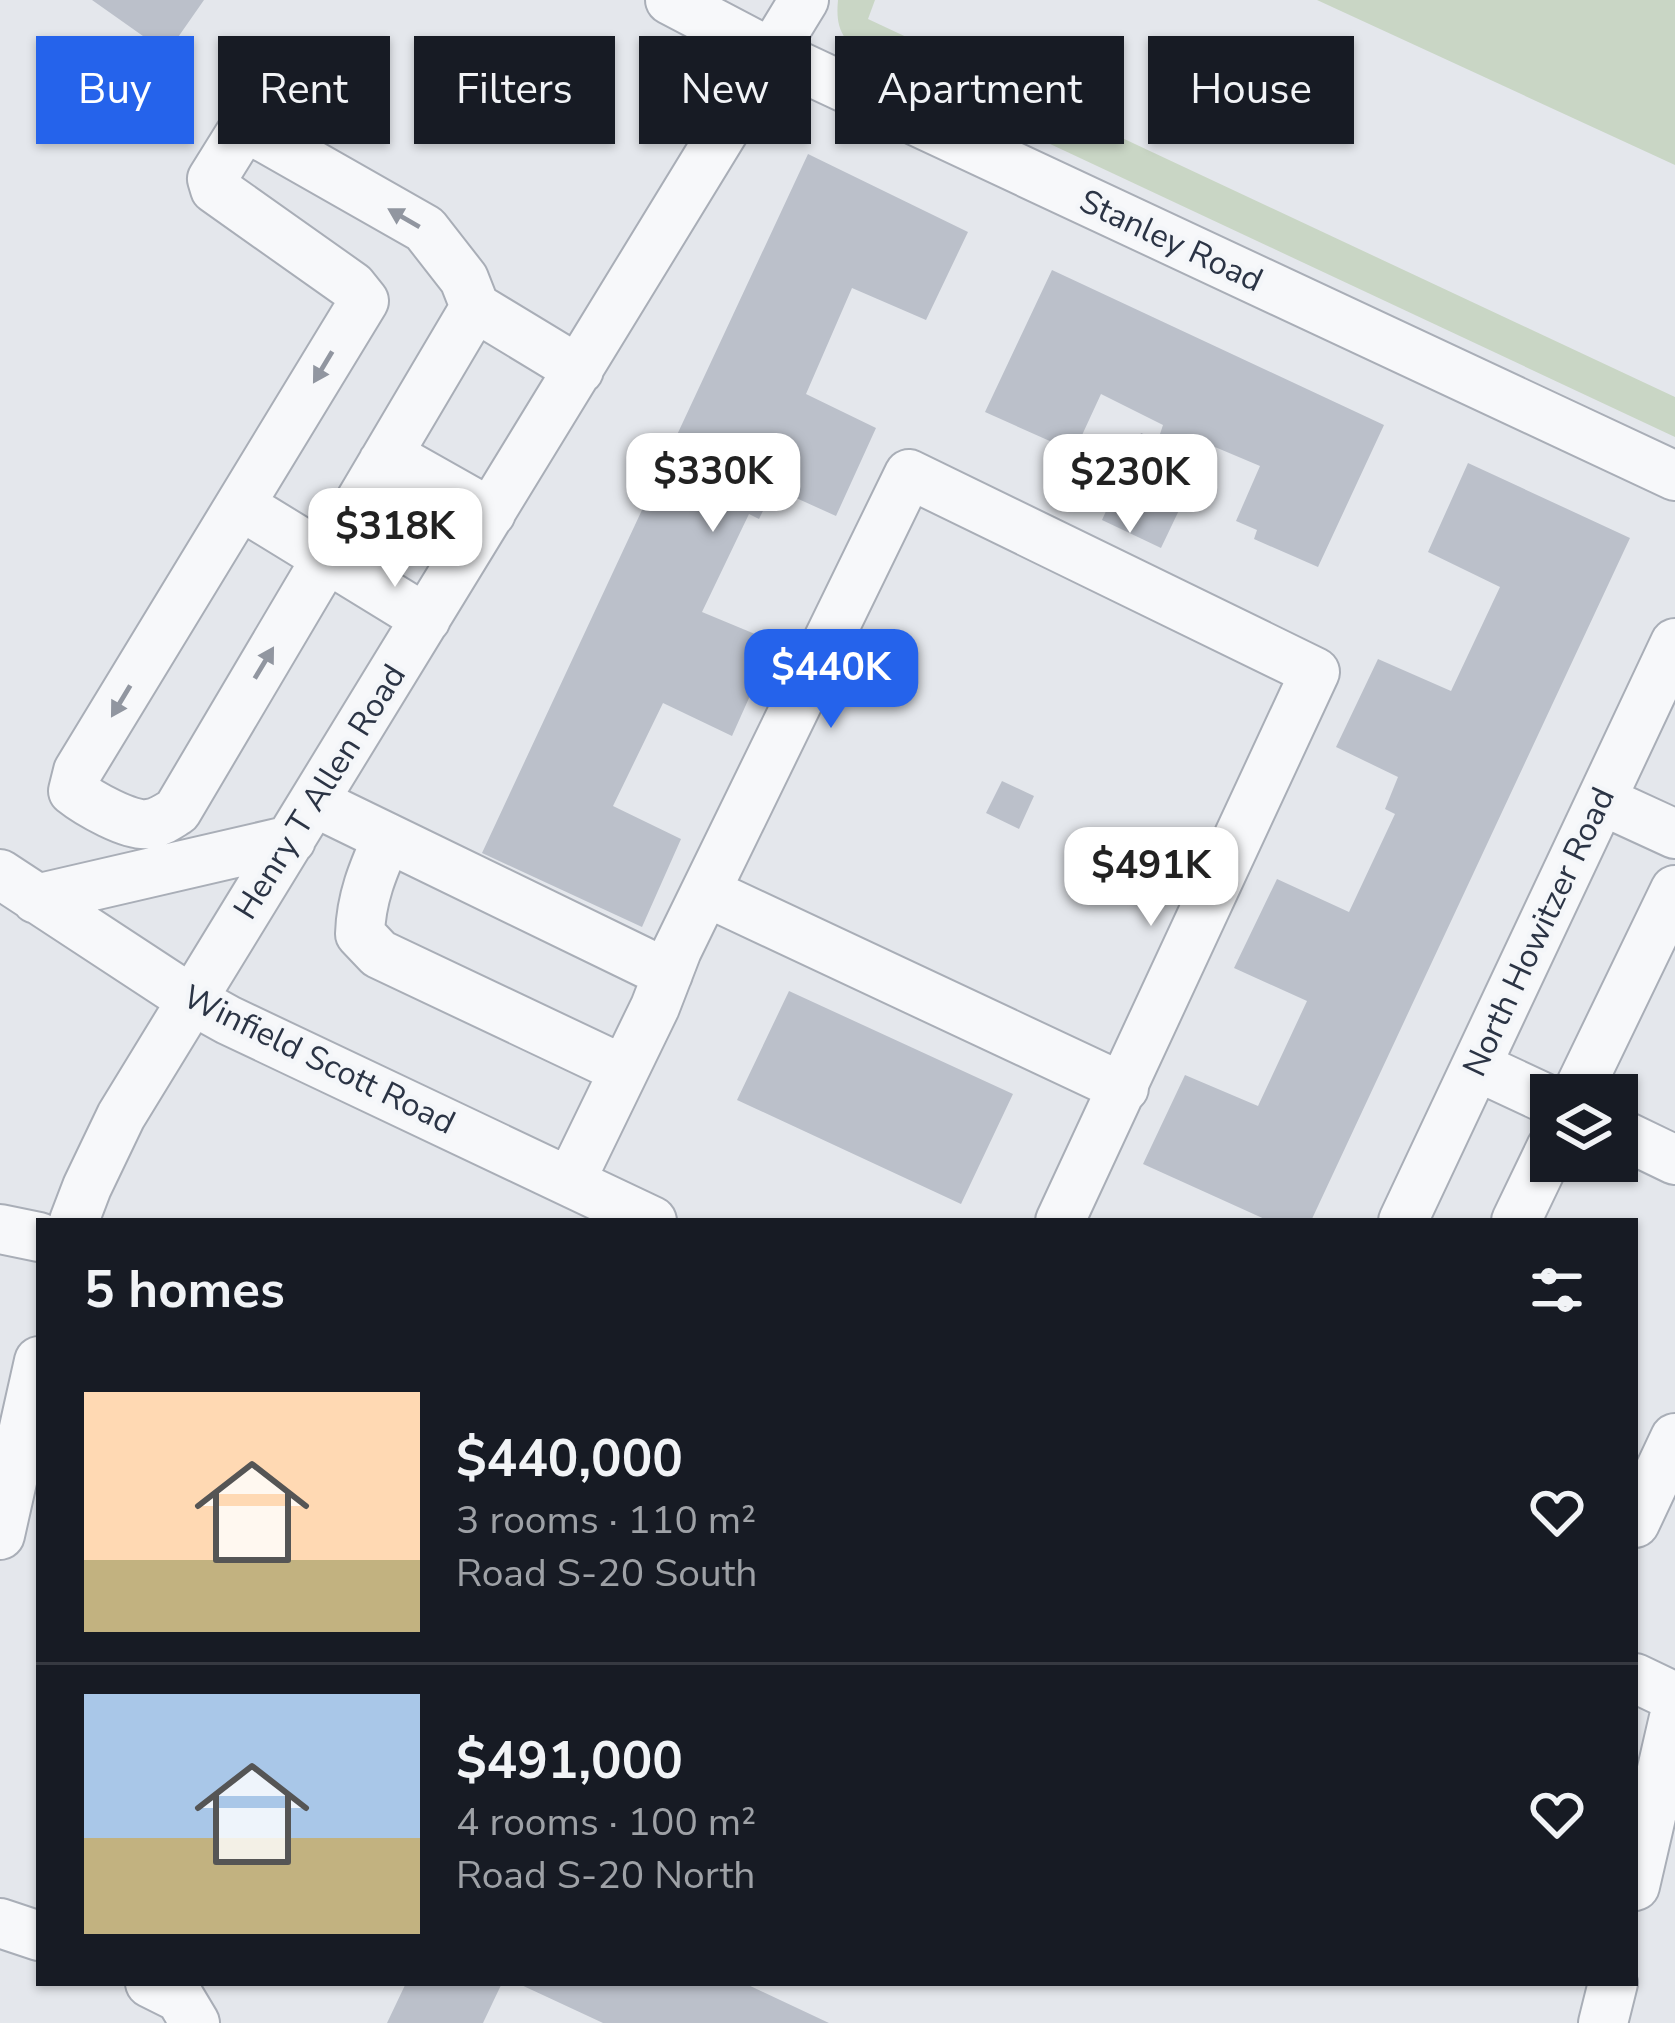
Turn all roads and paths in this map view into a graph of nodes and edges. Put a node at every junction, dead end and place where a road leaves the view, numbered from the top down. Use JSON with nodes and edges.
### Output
{"nodes":[{"id":1,"x":670,"y":0,"type":"edge"},
{"id":2,"x":804,"y":0,"type":"edge"},
{"id":3,"x":737,"y":36,"type":"edge"},
{"id":4,"x":784,"y":36,"type":"edge"},
{"id":5,"x":811,"y":73,"type":"edge"},
{"id":6,"x":718,"y":144,"type":"edge"},
{"id":7,"x":475,"y":307,"type":"junction"},
{"id":8,"x":579,"y":370,"type":"junction"},
{"id":9,"x":382,"y":462,"type":"junction"},
{"id":10,"x":1675,"y":476,"type":"edge"},
{"id":11,"x":240,"y":505,"type":"junction"},
{"id":12,"x":491,"y":513,"type":"junction"},
{"id":13,"x":327,"y":556,"type":"junction"},
{"id":14,"x":426,"y":619,"type":"junction"},
{"id":15,"x":1675,"y":643,"type":"edge"},
{"id":16,"x":1601,"y":800,"type":"junction"},
{"id":17,"x":303,"y":821,"type":"junction"},
{"id":18,"x":1675,"y":834,"type":"edge"},
{"id":19,"x":387,"y":838,"type":"junction"},
{"id":20,"x":18,"y":886,"type":"edge"},
{"id":21,"x":1675,"y":890,"type":"edge"},
{"id":22,"x":706,"y":892,"type":"junction"},
{"id":23,"x":672,"y":962,"type":"junction"},
{"id":24,"x":191,"y":1000,"type":"junction"},
{"id":25,"x":1476,"y":1066,"type":"junction"},
{"id":26,"x":624,"y":1070,"type":"junction"},
{"id":27,"x":1586,"y":1074,"type":"edge"},
{"id":28,"x":1124,"y":1088,"type":"junction"},
{"id":29,"x":1530,"y":1091,"type":"edge"},
{"id":30,"x":1638,"y":1142,"type":"edge"},
{"id":31,"x":1675,"y":1160,"type":"edge"},
{"id":32,"x":570,"y":1182,"type":"junction"},
{"id":33,"x":1535,"y":1182,"type":"edge"},
{"id":34,"x":75,"y":1218,"type":"edge"},
{"id":35,"x":646,"y":1218,"type":"edge"},
{"id":36,"x":1061,"y":1218,"type":"edge"},
{"id":37,"x":1404,"y":1218,"type":"edge"},
{"id":38,"x":1517,"y":1218,"type":"edge"},
{"id":39,"x":0,"y":1229,"type":"edge"},
{"id":40,"x":36,"y":1237,"type":"edge"},
{"id":41,"x":36,"y":1374,"type":"edge"},
{"id":42,"x":1675,"y":1438,"type":"edge"},
{"id":43,"x":1638,"y":1517,"type":"edge"},
{"id":44,"x":0,"y":1535,"type":"edge"},
{"id":45,"x":1638,"y":1679,"type":"edge"},
{"id":46,"x":1675,"y":1697,"type":"edge"},
{"id":47,"x":1675,"y":1713,"type":"edge"},
{"id":48,"x":1638,"y":1873,"type":"edge"},
{"id":49,"x":0,"y":1923,"type":"edge"},
{"id":50,"x":36,"y":1935,"type":"edge"},
{"id":51,"x":156,"y":1986,"type":"edge"},
{"id":52,"x":1612,"y":1986,"type":"edge"},
{"id":53,"x":195,"y":2023,"type":"edge"},
{"id":54,"x":1604,"y":2023,"type":"edge"}],
"edges":[{"from":1,"to":3,"type":"street","name":"Stanley Road"},
{"from":2,"to":4,"type":"street","name":"Henry T Allen Road"},
{"from":5,"to":10,"type":"street","name":"Stanley Road"},
{"from":6,"to":8,"type":"street","name":"Henry T Allen Road"},
{"from":7,"to":8,"type":"street"},
{"from":7,"to":9,"type":"street"},
{"from":7,"to":11,"type":"street","one_way":true},
{"from":8,"to":12,"type":"street","name":"Henry T Allen Road"},
{"from":9,"to":12,"type":"street"},
{"from":9,"to":13,"type":"street"},
{"from":11,"to":13,"type":"street"},
{"from":11,"to":13,"type":"street","one_way":true},
{"from":12,"to":14,"type":"street","name":"Henry T Allen Road"},
{"from":13,"to":14,"type":"street"},
{"from":14,"to":17,"type":"street","name":"Henry T Allen Road"},
{"from":15,"to":16,"type":"street","name":"North Howitzer Road"},
{"from":16,"to":18,"type":"street"},
{"from":16,"to":25,"type":"street","name":"North Howitzer Road"},
{"from":17,"to":19,"type":"street"},
{"from":17,"to":20,"type":"street"},
{"from":17,"to":24,"type":"street","name":"Henry T Allen Road"},
{"from":19,"to":23,"type":"street"},
{"from":19,"to":26,"type":"street"},
{"from":20,"to":24,"type":"street","name":"Winfield Scott Road"},
{"from":21,"to":27,"type":"street"},
{"from":22,"to":23,"type":"street"},
{"from":22,"to":28,"type":"street"},
{"from":22,"to":28,"type":"street"},
{"from":23,"to":26,"type":"street"},
{"from":24,"to":32,"type":"street","name":"Winfield Scott Road"},
{"from":24,"to":34,"type":"street","name":"Henry T Allen Road"},
{"from":25,"to":29,"type":"street"},
{"from":25,"to":37,"type":"street","name":"North Howitzer Road"},
{"from":26,"to":32,"type":"street"},
{"from":28,"to":36,"type":"street"},
{"from":30,"to":31,"type":"street"},
{"from":32,"to":35,"type":"street","name":"Winfield Scott Road"},
{"from":33,"to":38,"type":"street"},
{"from":39,"to":40,"type":"street"},
{"from":41,"to":44,"type":"street"},
{"from":42,"to":43,"type":"street"},
{"from":45,"to":46,"type":"street"},
{"from":47,"to":48,"type":"street"},
{"from":49,"to":50,"type":"street"},
{"from":51,"to":53,"type":"street"},
{"from":52,"to":54,"type":"street"}]}
